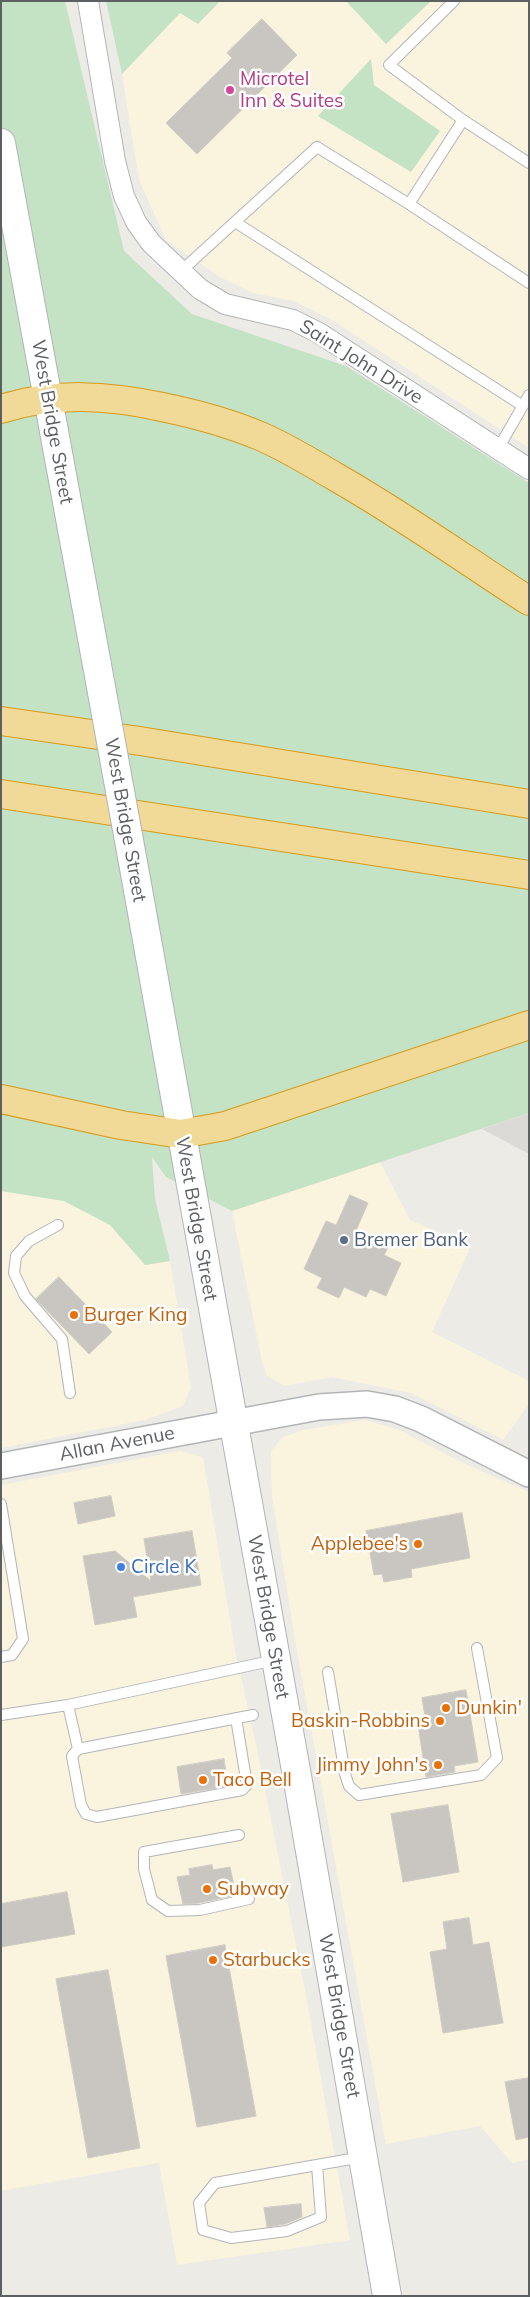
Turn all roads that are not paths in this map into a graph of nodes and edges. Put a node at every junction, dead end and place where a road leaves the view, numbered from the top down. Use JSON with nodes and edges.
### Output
{"nodes":[{"id":1,"x":88,"y":1,"type":"edge"},
{"id":2,"x":454,"y":1,"type":"edge"},
{"id":3,"x":463,"y":120,"type":"junction"},
{"id":4,"x":1,"y":143,"type":"edge"},
{"id":5,"x":529,"y":163,"type":"edge"},
{"id":6,"x":409,"y":204,"type":"junction"},
{"id":7,"x":235,"y":222,"type":"junction"},
{"id":8,"x":180,"y":272,"type":"junction"},
{"id":9,"x":529,"y":283,"type":"edge"},
{"id":10,"x":529,"y":395,"type":"edge"},
{"id":11,"x":48,"y":399,"type":"junction"},
{"id":12,"x":523,"y":406,"type":"junction"},
{"id":13,"x":1,"y":409,"type":"edge"},
{"id":14,"x":498,"y":449,"type":"junction"},
{"id":15,"x":529,"y":469,"type":"edge"},
{"id":16,"x":529,"y":601,"type":"edge"},
{"id":17,"x":1,"y":721,"type":"edge"},
{"id":18,"x":1,"y":794,"type":"edge"},
{"id":19,"x":529,"y":804,"type":"edge"},
{"id":20,"x":529,"y":875,"type":"edge"},
{"id":21,"x":529,"y":1025,"type":"edge"},
{"id":22,"x":1,"y":1099,"type":"edge"},
{"id":23,"x":182,"y":1134,"type":"junction"},
{"id":24,"x":58,"y":1225,"type":"dead end"},
{"id":25,"x":70,"y":1393,"type":"dead end"},
{"id":26,"x":232,"y":1423,"type":"junction"},
{"id":27,"x":1,"y":1466,"type":"edge"},
{"id":28,"x":529,"y":1474,"type":"edge"},
{"id":29,"x":1,"y":1504,"type":"edge"},
{"id":30,"x":477,"y":1648,"type":"dead end"},
{"id":31,"x":1,"y":1657,"type":"edge"},
{"id":32,"x":276,"y":1660,"type":"junction"},
{"id":33,"x":328,"y":1672,"type":"dead end"},
{"id":34,"x":68,"y":1705,"type":"junction"},
{"id":35,"x":1,"y":1715,"type":"edge"},
{"id":36,"x":253,"y":1715,"type":"dead end"},
{"id":37,"x":236,"y":1718,"type":"junction"},
{"id":38,"x":78,"y":1749,"type":"junction"},
{"id":39,"x":239,"y":1835,"type":"dead end"},
{"id":40,"x":250,"y":1899,"type":"dead end"},
{"id":41,"x":363,"y":2157,"type":"junction"},
{"id":42,"x":317,"y":2165,"type":"junction"},
{"id":43,"x":387,"y":2296,"type":"edge"}],
"edges":[{"from":1,"to":8,"type":"street","name":"Saint John Drive"},
{"from":2,"to":3,"type":"lane"},
{"from":3,"to":5,"type":"lane"},
{"from":3,"to":6,"type":"lane"},
{"from":4,"to":11,"type":"main road","name":"West Bridge Street"},
{"from":6,"to":7,"type":"lane"},
{"from":6,"to":9,"type":"lane"},
{"from":7,"to":8,"type":"lane"},
{"from":7,"to":12,"type":"lane"},
{"from":8,"to":14,"type":"street","name":"Saint John Drive"},
{"from":10,"to":12,"type":"lane"},
{"from":11,"to":13,"type":"highway"},
{"from":11,"to":16,"type":"highway"},
{"from":11,"to":23,"type":"main road","name":"West Bridge Street","bridge":true},
{"from":12,"to":14,"type":"lane"},
{"from":14,"to":15,"type":"street","name":"Saint John Drive"},
{"from":17,"to":19,"type":"highway"},
{"from":18,"to":20,"type":"highway"},
{"from":21,"to":23,"type":"highway"},
{"from":22,"to":23,"type":"highway"},
{"from":23,"to":26,"type":"main road","name":"West Bridge Street"},
{"from":24,"to":25,"type":"lane"},
{"from":26,"to":27,"type":"street","name":"Allan Avenue"},
{"from":26,"to":28,"type":"street","name":"Allan Avenue"},
{"from":26,"to":32,"type":"main road","name":"West Bridge Street"},
{"from":29,"to":31,"type":"lane"},
{"from":30,"to":33,"type":"lane"},
{"from":32,"to":34,"type":"lane"},
{"from":32,"to":41,"type":"main road","name":"West Bridge Street"},
{"from":34,"to":35,"type":"lane"},
{"from":34,"to":38,"type":"lane"},
{"from":36,"to":37,"type":"lane"},
{"from":37,"to":38,"type":"lane"},
{"from":37,"to":38,"type":"lane"},
{"from":39,"to":40,"type":"lane"},
{"from":41,"to":42,"type":"lane"},
{"from":41,"to":43,"type":"main road","name":"West Bridge Street"},
{"from":42,"to":42,"type":"lane"}]}
